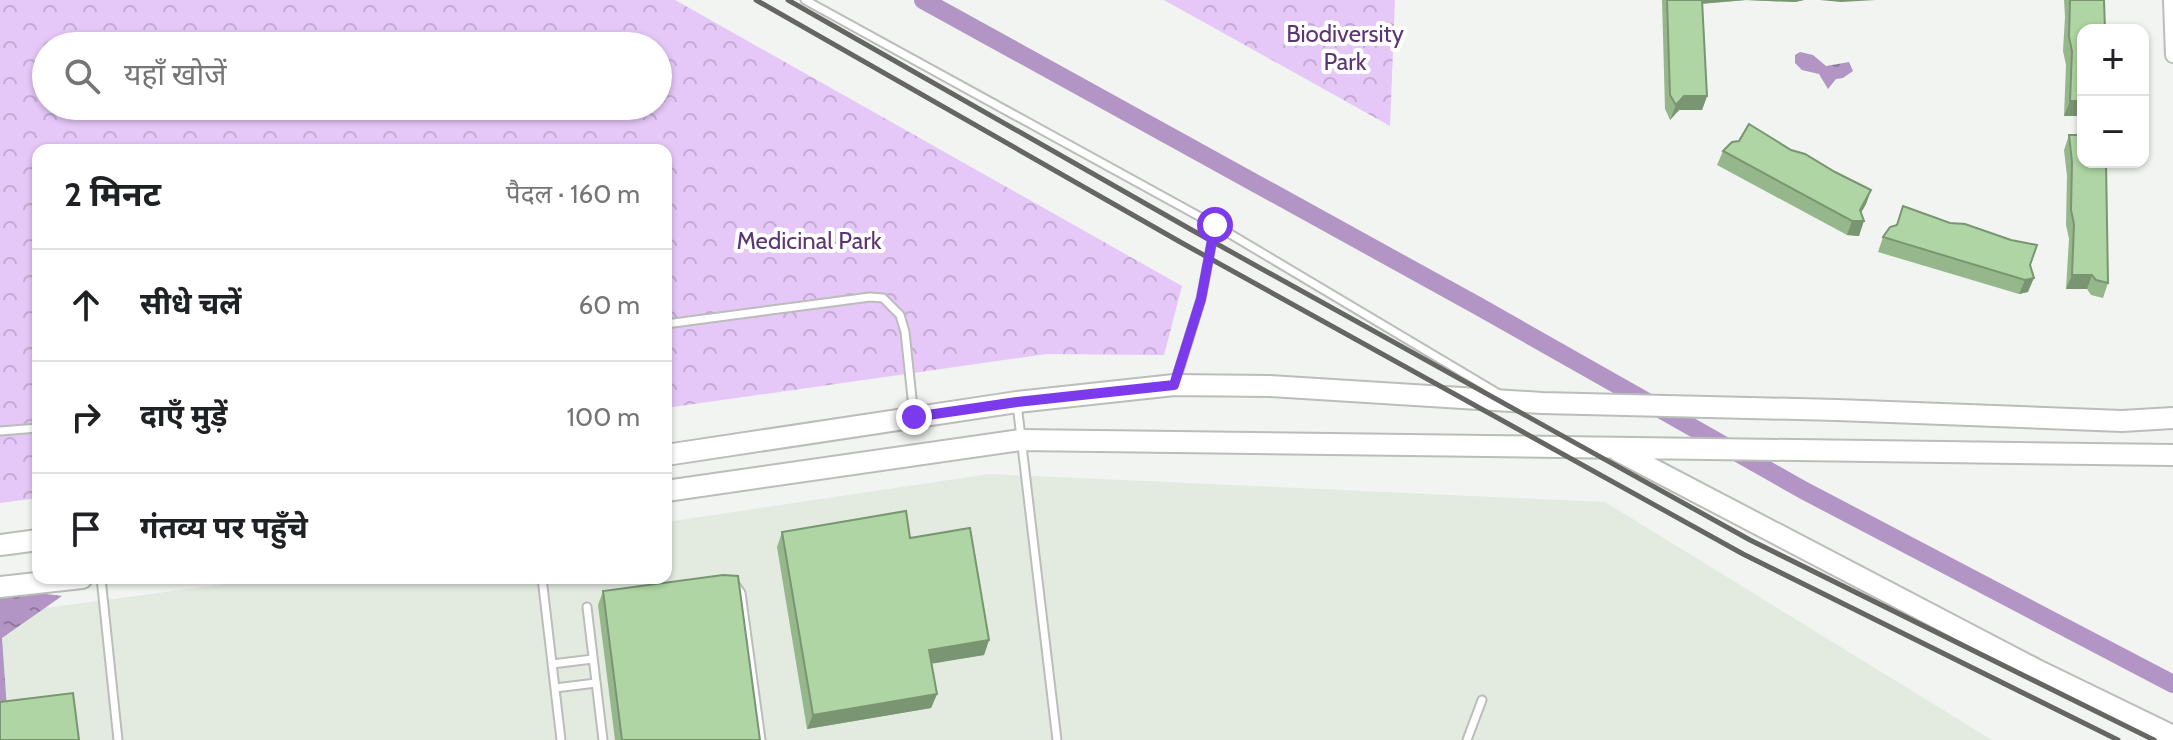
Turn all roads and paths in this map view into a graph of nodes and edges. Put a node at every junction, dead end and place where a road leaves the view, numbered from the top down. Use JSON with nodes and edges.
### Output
{"nodes":[{"id":1,"x":805,"y":0,"type":"edge"},
{"id":2,"x":2171,"y":0,"type":"edge"},
{"id":3,"x":2173,"y":55,"type":"edge"},
{"id":4,"x":1215,"y":225,"type":"junction"},
{"id":5,"x":672,"y":323,"type":"edge"},
{"id":6,"x":1174,"y":385,"type":"junction"},
{"id":7,"x":1512,"y":401,"type":"junction"},
{"id":8,"x":1017,"y":402,"type":"junction"},
{"id":9,"x":914,"y":417,"type":"junction"},
{"id":10,"x":2173,"y":418,"type":"edge"},
{"id":11,"x":2122,"y":421,"type":"junction"},
{"id":12,"x":32,"y":428,"type":"edge"},
{"id":13,"x":0,"y":431,"type":"edge"},
{"id":14,"x":1020,"y":440,"type":"junction"},
{"id":15,"x":1622,"y":448,"type":"junction"},
{"id":16,"x":672,"y":454,"type":"edge"},
{"id":17,"x":2173,"y":455,"type":"edge"},
{"id":18,"x":2122,"y":456,"type":"junction"},
{"id":19,"x":672,"y":490,"type":"edge"},
{"id":20,"x":32,"y":541,"type":"edge"},
{"id":21,"x":0,"y":545,"type":"edge"},
{"id":22,"x":32,"y":583,"type":"edge"},
{"id":23,"x":102,"y":584,"type":"edge"},
{"id":24,"x":543,"y":584,"type":"edge"},
{"id":25,"x":721,"y":584,"type":"edge"},
{"id":26,"x":0,"y":587,"type":"edge"},
{"id":27,"x":587,"y":607,"type":"dead end"},
{"id":28,"x":593,"y":659,"type":"junction"},
{"id":29,"x":552,"y":664,"type":"junction"},
{"id":30,"x":596,"y":683,"type":"junction"},
{"id":31,"x":555,"y":688,"type":"junction"},
{"id":32,"x":1482,"y":700,"type":"dead end"},
{"id":33,"x":2173,"y":736,"type":"edge"},
{"id":34,"x":118,"y":740,"type":"edge"},
{"id":35,"x":561,"y":740,"type":"edge"},
{"id":36,"x":603,"y":740,"type":"edge"},
{"id":37,"x":761,"y":740,"type":"edge"},
{"id":38,"x":1057,"y":740,"type":"edge"},
{"id":39,"x":1467,"y":740,"type":"edge"}],
"edges":[{"from":1,"to":4,"type":"lane"},
{"from":2,"to":3,"type":"street"},
{"from":4,"to":6,"type":"lane"},
{"from":4,"to":7,"type":"lane"},
{"from":5,"to":9,"type":"lane"},
{"from":6,"to":7,"type":"street"},
{"from":6,"to":8,"type":"street"},
{"from":7,"to":11,"type":"street"},
{"from":8,"to":9,"type":"street"},
{"from":8,"to":14,"type":"lane"},
{"from":9,"to":16,"type":"street"},
{"from":10,"to":11,"type":"street"},
{"from":11,"to":18,"type":"street"},
{"from":12,"to":13,"type":"lane"},
{"from":14,"to":15,"type":"street"},
{"from":14,"to":19,"type":"street"},
{"from":14,"to":38,"type":"lane"},
{"from":15,"to":18,"type":"street"},
{"from":15,"to":33,"type":"street"},
{"from":17,"to":18,"type":"street"},
{"from":20,"to":21,"type":"street"},
{"from":22,"to":26,"type":"street"},
{"from":23,"to":34,"type":"lane"},
{"from":24,"to":29,"type":"lane"},
{"from":25,"to":37,"type":"lane"},
{"from":27,"to":28,"type":"lane"},
{"from":28,"to":29,"type":"lane"},
{"from":28,"to":30,"type":"lane"},
{"from":29,"to":31,"type":"lane"},
{"from":30,"to":31,"type":"lane"},
{"from":30,"to":36,"type":"lane"},
{"from":31,"to":35,"type":"lane"},
{"from":32,"to":39,"type":"lane"}]}
